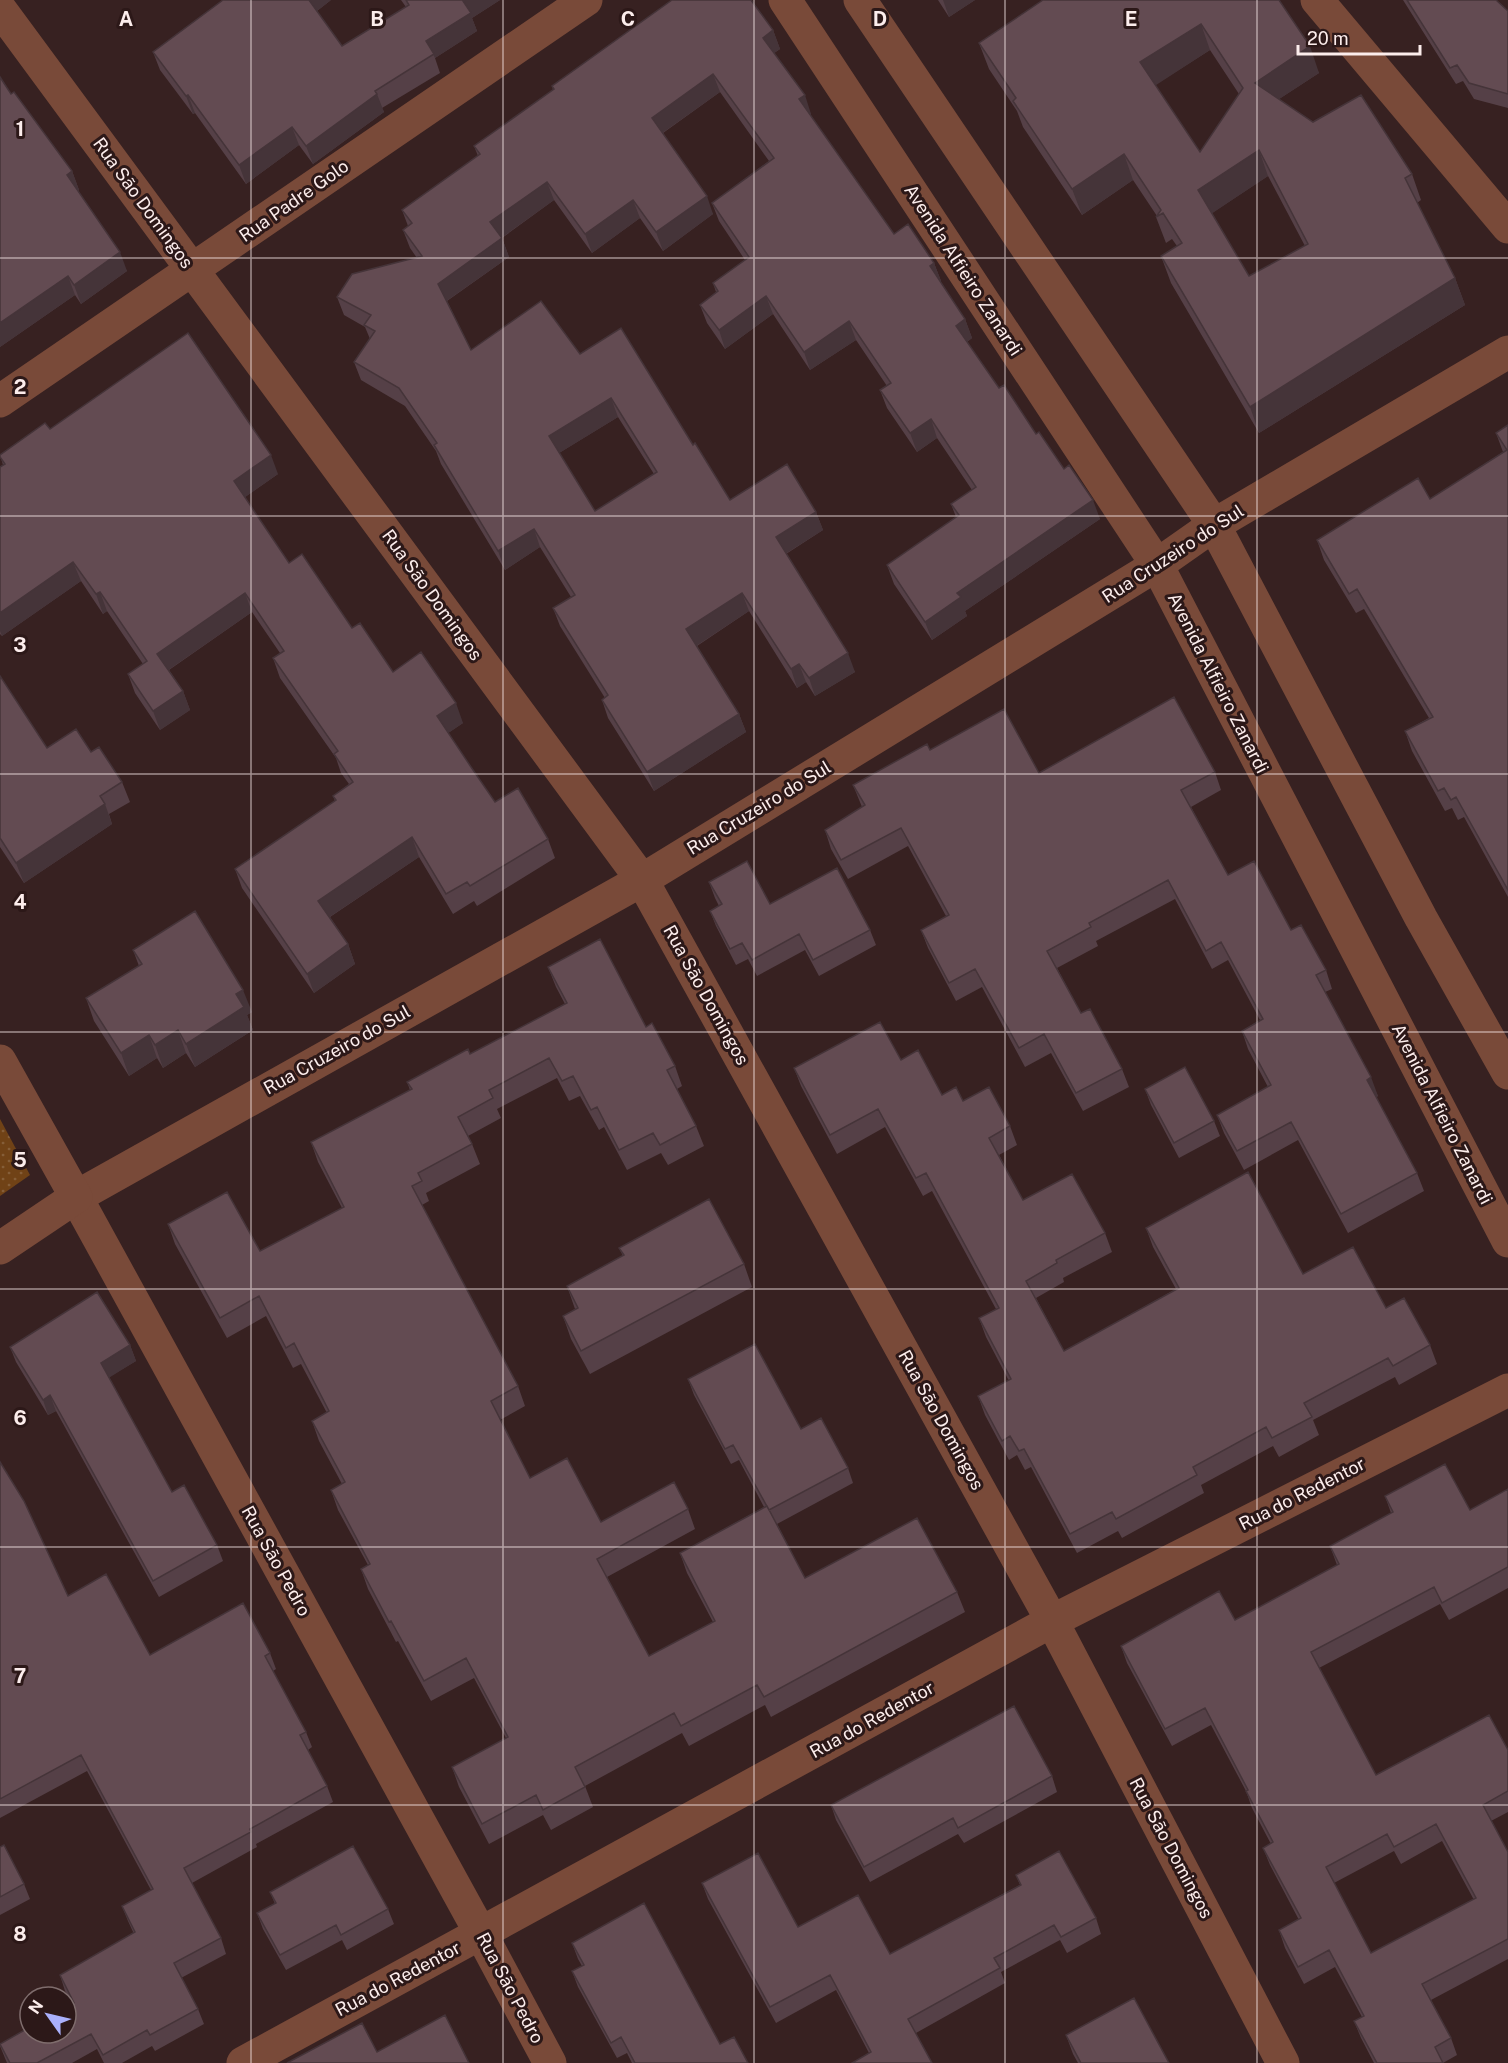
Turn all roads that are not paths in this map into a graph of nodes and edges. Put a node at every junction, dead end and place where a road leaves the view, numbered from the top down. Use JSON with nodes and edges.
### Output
{"nodes":[{"id":1,"x":586,"y":0,"type":"edge"},
{"id":2,"x":785,"y":0,"type":"edge"},
{"id":3,"x":860,"y":0,"type":"edge"},
{"id":4,"x":1317,"y":0,"type":"edge"},
{"id":5,"x":0,"y":9,"type":"edge"},
{"id":6,"x":1508,"y":227,"type":"edge"},
{"id":7,"x":193,"y":271,"type":"junction"},
{"id":8,"x":1508,"y":352,"type":"edge"},
{"id":9,"x":0,"y":401,"type":"edge"},
{"id":10,"x":1214,"y":525,"type":"junction"},
{"id":11,"x":1157,"y":565,"type":"junction"},
{"id":12,"x":642,"y":880,"type":"junction"},
{"id":13,"x":0,"y":1061,"type":"edge"},
{"id":14,"x":1508,"y":1073,"type":"edge"},
{"id":15,"x":76,"y":1197,"type":"junction"},
{"id":16,"x":1508,"y":1241,"type":"edge"},
{"id":17,"x":0,"y":1248,"type":"edge"},
{"id":18,"x":1508,"y":1390,"type":"edge"},
{"id":19,"x":1052,"y":1621,"type":"junction"},
{"id":20,"x":481,"y":1934,"type":"junction"},
{"id":21,"x":243,"y":2063,"type":"edge"},
{"id":22,"x":550,"y":2063,"type":"edge"},
{"id":23,"x":1283,"y":2063,"type":"edge"}],
"edges":[{"from":1,"to":7,"type":"street","name":"Rua Padre Golo"},
{"from":2,"to":11,"type":"street","name":"Avenida Alfieiro Zanardi"},
{"from":3,"to":10,"type":"street"},
{"from":4,"to":6,"type":"street"},
{"from":5,"to":7,"type":"street","name":"Rua São Domingos"},
{"from":7,"to":9,"type":"street","name":"Rua Padre Golo"},
{"from":7,"to":12,"type":"street","name":"Rua São Domingos"},
{"from":8,"to":10,"type":"street","name":"Rua Cruzeiro do Sul"},
{"from":10,"to":11,"type":"street","name":"Rua Cruzeiro do Sul"},
{"from":10,"to":14,"type":"street"},
{"from":11,"to":12,"type":"street","name":"Rua Cruzeiro do Sul"},
{"from":11,"to":16,"type":"street","name":"Avenida Alfieiro Zanardi"},
{"from":12,"to":15,"type":"street","name":"Rua Cruzeiro do Sul"},
{"from":12,"to":19,"type":"street","name":"Rua São Domingos"},
{"from":13,"to":15,"type":"street","name":"Rua São Pedro"},
{"from":15,"to":17,"type":"street","name":"Rua Cruzeiro do Sul"},
{"from":15,"to":20,"type":"street","name":"Rua São Pedro"},
{"from":18,"to":19,"type":"street","name":"Rua do Redentor"},
{"from":19,"to":20,"type":"street","name":"Rua do Redentor"},
{"from":19,"to":23,"type":"street","name":"Rua São Domingos"},
{"from":20,"to":21,"type":"street","name":"Rua do Redentor"},
{"from":20,"to":22,"type":"street","name":"Rua São Pedro"}]}
